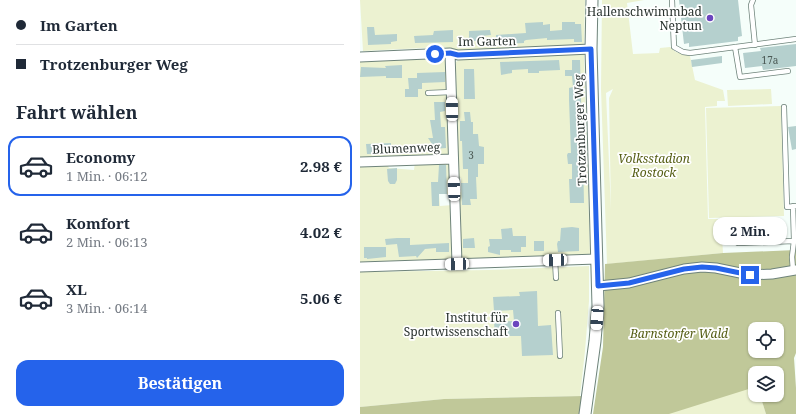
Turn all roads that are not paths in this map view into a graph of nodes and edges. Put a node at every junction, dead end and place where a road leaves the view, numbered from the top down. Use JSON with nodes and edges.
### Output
{"nodes":[{"id":1,"x":592,"y":0,"type":"edge"},
{"id":2,"x":672,"y":0,"type":"edge"},
{"id":3,"x":753,"y":0,"type":"edge"},
{"id":4,"x":796,"y":39,"type":"edge"},
{"id":5,"x":755,"y":45,"type":"junction"},
{"id":6,"x":735,"y":47,"type":"junction"},
{"id":7,"x":591,"y":49,"type":"junction"},
{"id":8,"x":450,"y":53,"type":"junction"},
{"id":9,"x":360,"y":56,"type":"edge"},
{"id":10,"x":788,"y":71,"type":"dead end"},
{"id":11,"x":452,"y":92,"type":"junction"},
{"id":12,"x":428,"y":93,"type":"dead end"},
{"id":13,"x":784,"y":107,"type":"dead end"},
{"id":14,"x":453,"y":159,"type":"junction"},
{"id":15,"x":360,"y":162,"type":"edge"},
{"id":16,"x":794,"y":206,"type":"edge"},
{"id":17,"x":794,"y":241,"type":"junction"},
{"id":18,"x":738,"y":243,"type":"dead end"},
{"id":19,"x":594,"y":259,"type":"junction"},
{"id":20,"x":555,"y":260,"type":"junction"},
{"id":21,"x":457,"y":264,"type":"junction"},
{"id":22,"x":360,"y":267,"type":"edge"},
{"id":23,"x":794,"y":270,"type":"edge"},
{"id":24,"x":556,"y":278,"type":"dead end"},
{"id":25,"x":598,"y":286,"type":"junction"},
{"id":26,"x":558,"y":313,"type":"dead end"},
{"id":27,"x":560,"y":356,"type":"dead end"},
{"id":28,"x":585,"y":414,"type":"edge"}],
"edges":[{"from":1,"to":7,"type":"street","name":"Trotzenburger Weg"},
{"from":2,"to":6,"type":"lane"},
{"from":3,"to":5,"type":"lane"},
{"from":4,"to":5,"type":"lane"},
{"from":5,"to":6,"type":"lane"},
{"from":6,"to":10,"type":"lane"},
{"from":7,"to":8,"type":"street","name":"Im Garten"},
{"from":7,"to":19,"type":"street","name":"Trotzenburger Weg"},
{"from":8,"to":9,"type":"street","name":"Im Garten"},
{"from":8,"to":11,"type":"street"},
{"from":11,"to":12,"type":"lane"},
{"from":11,"to":14,"type":"street"},
{"from":13,"to":16,"type":"lane"},
{"from":14,"to":15,"type":"street","name":"Blumenweg"},
{"from":14,"to":21,"type":"street"},
{"from":16,"to":17,"type":"lane"},
{"from":17,"to":18,"type":"lane"},
{"from":17,"to":23,"type":"lane"},
{"from":19,"to":20,"type":"street"},
{"from":19,"to":25,"type":"street","name":"Trotzenburger Weg"},
{"from":20,"to":21,"type":"street"},
{"from":20,"to":24,"type":"lane"},
{"from":21,"to":22,"type":"street"},
{"from":23,"to":25,"type":"street"},
{"from":25,"to":28,"type":"street","name":"Trotzenburger Weg"},
{"from":26,"to":27,"type":"lane"}]}
